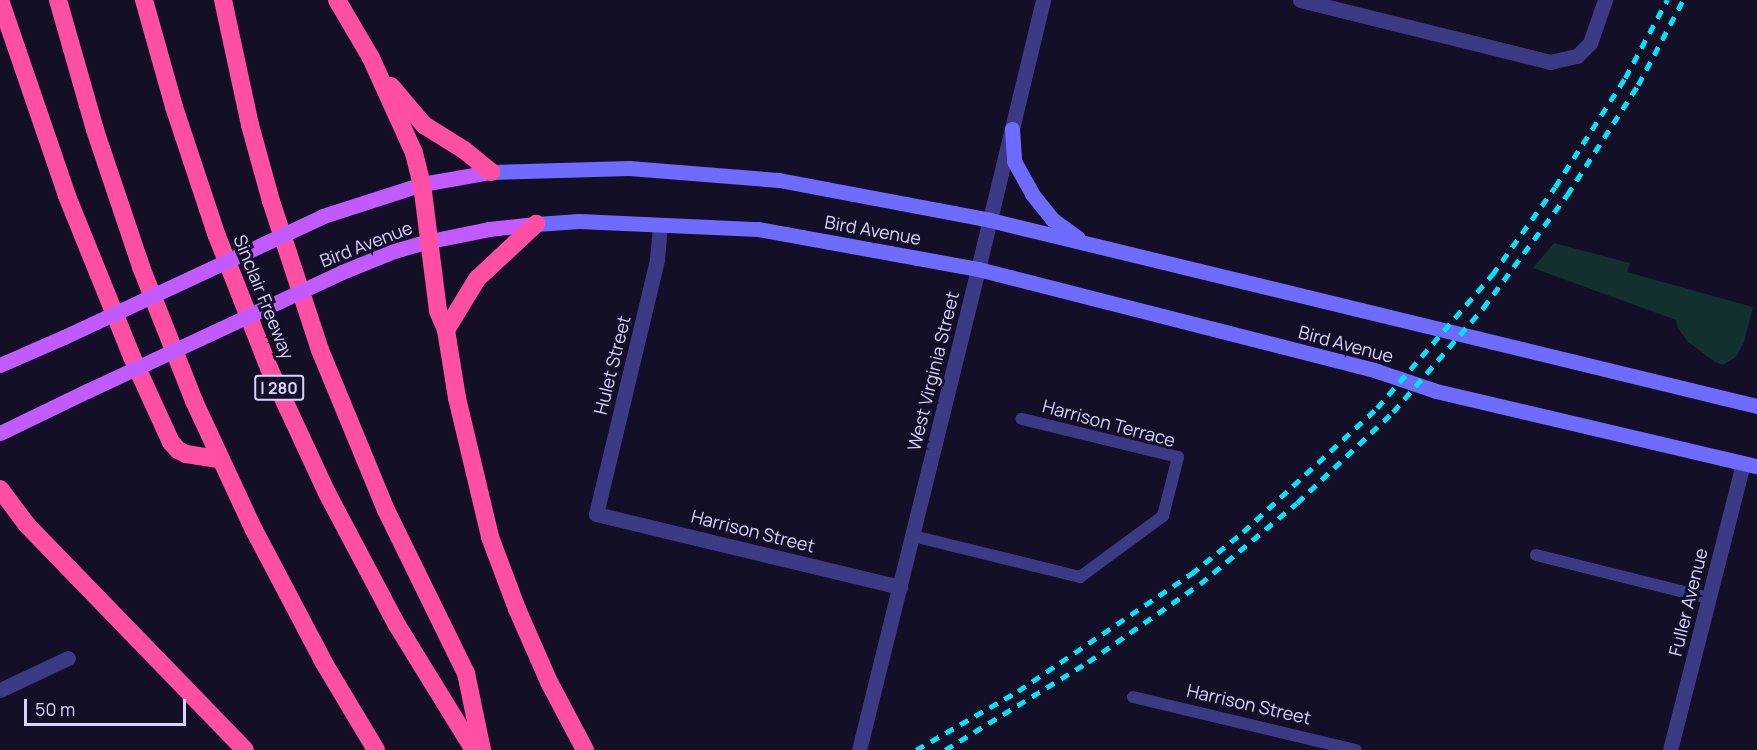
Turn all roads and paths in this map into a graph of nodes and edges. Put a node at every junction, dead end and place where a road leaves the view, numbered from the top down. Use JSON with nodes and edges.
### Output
{"nodes":[{"id":1,"x":0,"y":0,"type":"edge"},
{"id":2,"x":58,"y":0,"type":"edge"},
{"id":3,"x":144,"y":0,"type":"edge"},
{"id":4,"x":223,"y":0,"type":"edge"},
{"id":5,"x":338,"y":0,"type":"edge"},
{"id":6,"x":1043,"y":0,"type":"edge"},
{"id":7,"x":1300,"y":0,"type":"edge"},
{"id":8,"x":1605,"y":0,"type":"edge"},
{"id":9,"x":371,"y":58,"type":"junction"},
{"id":10,"x":1012,"y":129,"type":"junction"},
{"id":11,"x":491,"y":172,"type":"junction"},
{"id":12,"x":422,"y":184,"type":"junction"},
{"id":13,"x":990,"y":220,"type":"junction"},
{"id":14,"x":536,"y":224,"type":"junction"},
{"id":15,"x":660,"y":225,"type":"junction"},
{"id":16,"x":430,"y":241,"type":"junction"},
{"id":17,"x":1085,"y":243,"type":"junction"},
{"id":18,"x":978,"y":269,"type":"junction"},
{"id":19,"x":446,"y":330,"type":"junction"},
{"id":20,"x":0,"y":365,"type":"edge"},
{"id":21,"x":1756,"y":404,"type":"edge"},
{"id":22,"x":1022,"y":419,"type":"dead end"},
{"id":23,"x":0,"y":433,"type":"edge"},
{"id":24,"x":219,"y":459,"type":"junction"},
{"id":25,"x":1750,"y":464,"type":"edge"},
{"id":26,"x":0,"y":489,"type":"edge"},
{"id":27,"x":0,"y":513,"type":"edge"},
{"id":28,"x":596,"y":514,"type":"joint"},
{"id":29,"x":27,"y":525,"type":"junction"},
{"id":30,"x":913,"y":536,"type":"junction"},
{"id":31,"x":1536,"y":555,"type":"dead end"},
{"id":32,"x":900,"y":587,"type":"junction"},
{"id":33,"x":1709,"y":598,"type":"junction"},
{"id":34,"x":68,"y":658,"type":"dead end"},
{"id":35,"x":0,"y":690,"type":"edge"},
{"id":36,"x":1133,"y":697,"type":"dead end"},
{"id":37,"x":245,"y":750,"type":"edge"},
{"id":38,"x":376,"y":750,"type":"edge"},
{"id":39,"x":474,"y":750,"type":"edge"},
{"id":40,"x":482,"y":750,"type":"edge"},
{"id":41,"x":585,"y":750,"type":"edge"},
{"id":42,"x":859,"y":750,"type":"edge"},
{"id":43,"x":1356,"y":750,"type":"edge"},
{"id":44,"x":1670,"y":750,"type":"edge"}],
"edges":[{"from":1,"to":24,"type":"highway"},
{"from":2,"to":24,"type":"highway"},
{"from":3,"to":39,"type":"highway","name":"Sinclair Freeway","number":"I 280"},
{"from":4,"to":40,"type":"highway"},
{"from":5,"to":9,"type":"highway"},
{"from":6,"to":10,"type":"street","name":"West Virginia Street"},
{"from":7,"to":8,"type":"street"},
{"from":9,"to":11,"type":"highway"},
{"from":9,"to":12,"type":"highway"},
{"from":10,"to":13,"type":"street","name":"West Virginia Street"},
{"from":10,"to":17,"type":"main road"},
{"from":11,"to":12,"type":"main road","name":"Bird Avenue"},
{"from":11,"to":13,"type":"main road","name":"Bird Avenue"},
{"from":12,"to":16,"type":"highway"},
{"from":12,"to":20,"type":"main road","name":"Bird Avenue","bridge":true},
{"from":13,"to":17,"type":"main road","name":"Bird Avenue"},
{"from":13,"to":18,"type":"street","name":"West Virginia Street"},
{"from":14,"to":15,"type":"main road","name":"Bird Avenue"},
{"from":14,"to":16,"type":"main road","name":"Bird Avenue"},
{"from":14,"to":19,"type":"highway"},
{"from":15,"to":18,"type":"main road","name":"Bird Avenue"},
{"from":15,"to":28,"type":"street","name":"Hulet Street"},
{"from":16,"to":19,"type":"highway"},
{"from":16,"to":23,"type":"main road","name":"Bird Avenue","bridge":true},
{"from":17,"to":21,"type":"main road","name":"Bird Avenue"},
{"from":18,"to":25,"type":"main road","name":"Bird Avenue"},
{"from":18,"to":30,"type":"street","name":"West Virginia Street"},
{"from":19,"to":41,"type":"highway"},
{"from":22,"to":30,"type":"lane","name":"Harrison Terrace"},
{"from":24,"to":38,"type":"highway"},
{"from":25,"to":33,"type":"street","name":"Fuller Avenue"},
{"from":26,"to":29,"type":"highway"},
{"from":27,"to":29,"type":"highway"},
{"from":28,"to":32,"type":"street","name":"Harrison Street"},
{"from":29,"to":37,"type":"highway"},
{"from":30,"to":32,"type":"street","name":"West Virginia Street"},
{"from":31,"to":33,"type":"lane"},
{"from":32,"to":42,"type":"street","name":"West Virginia Street"},
{"from":33,"to":44,"type":"street","name":"Fuller Avenue"},
{"from":34,"to":35,"type":"street"},
{"from":36,"to":43,"type":"lane","name":"Harrison Street"}]}
